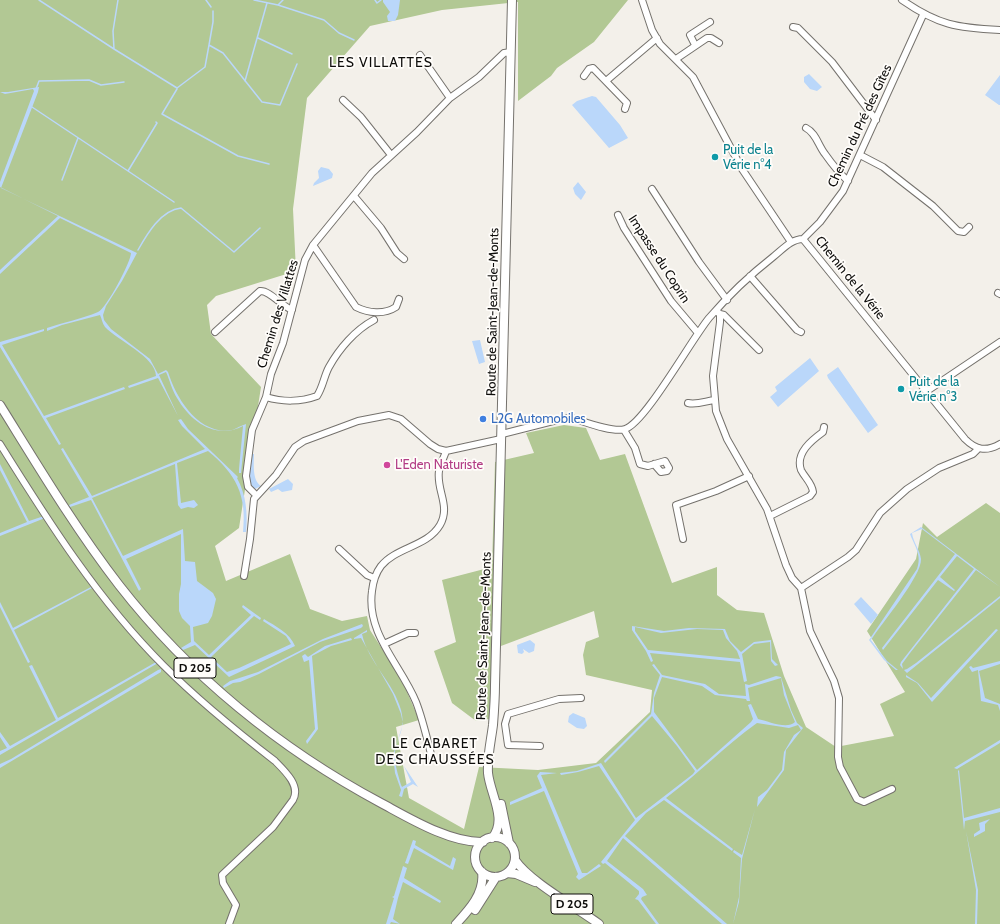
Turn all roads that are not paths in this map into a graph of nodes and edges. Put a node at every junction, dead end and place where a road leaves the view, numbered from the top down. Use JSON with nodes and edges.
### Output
{"nodes":[{"id":1,"x":512,"y":0,"type":"edge"},
{"id":2,"x":642,"y":0,"type":"edge"},
{"id":3,"x":902,"y":0,"type":"edge"},
{"id":4,"x":923,"y":15,"type":"junction"},
{"id":5,"x":710,"y":22,"type":"dead end"},
{"id":6,"x":793,"y":27,"type":"dead end"},
{"id":7,"x":1000,"y":30,"type":"edge"},
{"id":8,"x":657,"y":38,"type":"junction"},
{"id":9,"x":719,"y":42,"type":"dead end"},
{"id":10,"x":695,"y":45,"type":"junction"},
{"id":11,"x":511,"y":52,"type":"junction"},
{"id":12,"x":420,"y":55,"type":"dead end"},
{"id":13,"x":676,"y":59,"type":"junction"},
{"id":14,"x":584,"y":76,"type":"dead end"},
{"id":15,"x":606,"y":81,"type":"junction"},
{"id":16,"x":450,"y":98,"type":"junction"},
{"id":17,"x":343,"y":100,"type":"dead end"},
{"id":18,"x":625,"y":109,"type":"dead end"},
{"id":19,"x":876,"y":120,"type":"junction"},
{"id":20,"x":806,"y":128,"type":"dead end"},
{"id":21,"x":391,"y":155,"type":"junction"},
{"id":22,"x":860,"y":155,"type":"junction"},
{"id":23,"x":848,"y":181,"type":"junction"},
{"id":24,"x":652,"y":189,"type":"dead end"},
{"id":25,"x":354,"y":196,"type":"junction"},
{"id":26,"x":618,"y":215,"type":"dead end"},
{"id":27,"x":969,"y":227,"type":"dead end"},
{"id":28,"x":803,"y":239,"type":"junction"},
{"id":29,"x":791,"y":242,"type":"junction"},
{"id":30,"x":313,"y":245,"type":"junction"},
{"id":31,"x":404,"y":259,"type":"dead end"},
{"id":32,"x":750,"y":276,"type":"junction"},
{"id":33,"x":399,"y":299,"type":"dead end"},
{"id":34,"x":727,"y":300,"type":"junction"},
{"id":35,"x":292,"y":310,"type":"junction"},
{"id":36,"x":718,"y":313,"type":"junction"},
{"id":37,"x":374,"y":320,"type":"dead end"},
{"id":38,"x":214,"y":332,"type":"dead end"},
{"id":39,"x":801,"y":332,"type":"dead end"},
{"id":40,"x":698,"y":333,"type":"junction"},
{"id":41,"x":1000,"y":342,"type":"edge"},
{"id":42,"x":759,"y":350,"type":"dead end"},
{"id":43,"x":927,"y":391,"type":"junction"},
{"id":44,"x":266,"y":397,"type":"junction"},
{"id":45,"x":715,"y":400,"type":"junction"},
{"id":46,"x":688,"y":403,"type":"dead end"},
{"id":47,"x":0,"y":405,"type":"edge"},
{"id":48,"x":824,"y":426,"type":"dead end"},
{"id":49,"x":624,"y":430,"type":"junction"},
{"id":50,"x":502,"y":437,"type":"junction"},
{"id":51,"x":0,"y":444,"type":"edge"},
{"id":52,"x":1000,"y":444,"type":"edge"},
{"id":53,"x":978,"y":449,"type":"junction"},
{"id":54,"x":446,"y":451,"type":"junction"},
{"id":55,"x":654,"y":464,"type":"dead end"},
{"id":56,"x":749,"y":476,"type":"junction"},
{"id":57,"x":256,"y":495,"type":"junction"},
{"id":58,"x":770,"y":516,"type":"junction"},
{"id":59,"x":683,"y":539,"type":"dead end"},
{"id":60,"x":339,"y":548,"type":"dead end"},
{"id":61,"x":244,"y":576,"type":"dead end"},
{"id":62,"x":374,"y":578,"type":"junction"},
{"id":63,"x":801,"y":588,"type":"junction"},
{"id":64,"x":415,"y":633,"type":"dead end"},
{"id":65,"x":384,"y":644,"type":"junction"},
{"id":66,"x":581,"y":698,"type":"dead end"},
{"id":67,"x":493,"y":724,"type":"junction"},
{"id":68,"x":505,"y":724,"type":"junction"},
{"id":69,"x":540,"y":746,"type":"dead end"},
{"id":70,"x":432,"y":758,"type":"dead end"},
{"id":71,"x":494,"y":788,"type":"junction"},
{"id":72,"x":892,"y":789,"type":"dead end"},
{"id":73,"x":446,"y":835,"type":"junction"},
{"id":74,"x":492,"y":838,"type":"junction"},
{"id":75,"x":483,"y":842,"type":"junction"},
{"id":76,"x":508,"y":843,"type":"junction"},
{"id":77,"x":476,"y":854,"type":"junction"},
{"id":78,"x":515,"y":860,"type":"junction"},
{"id":79,"x":482,"y":872,"type":"junction"},
{"id":80,"x":507,"y":873,"type":"junction"},
{"id":81,"x":496,"y":877,"type":"junction"},
{"id":82,"x":543,"y":886,"type":"junction"},
{"id":83,"x":229,"y":924,"type":"edge"},
{"id":84,"x":456,"y":924,"type":"edge"},
{"id":85,"x":462,"y":924,"type":"edge"},
{"id":86,"x":599,"y":924,"type":"edge"}],
"edges":[{"from":1,"to":11,"type":"main road","name":"Route de Saint-Jean-de-Monts"},
{"from":2,"to":8,"type":"street"},
{"from":3,"to":4,"type":"street"},
{"from":4,"to":7,"type":"street"},
{"from":4,"to":19,"type":"street","name":"Chemin du Pré des Gîtes"},
{"from":5,"to":10,"type":"street"},
{"from":6,"to":19,"type":"street"},
{"from":8,"to":13,"type":"street"},
{"from":8,"to":15,"type":"street"},
{"from":9,"to":10,"type":"street"},
{"from":10,"to":13,"type":"street"},
{"from":11,"to":16,"type":"street","name":"Chemin des Villattes"},
{"from":11,"to":50,"type":"main road","name":"Route de Saint-Jean-de-Monts"},
{"from":12,"to":16,"type":"street"},
{"from":13,"to":29,"type":"street"},
{"from":14,"to":15,"type":"street"},
{"from":15,"to":18,"type":"street"},
{"from":16,"to":21,"type":"street","name":"Chemin des Villattes"},
{"from":17,"to":21,"type":"street"},
{"from":19,"to":22,"type":"street","name":"Chemin du Pré des Gîtes"},
{"from":20,"to":23,"type":"street"},
{"from":21,"to":25,"type":"street","name":"Chemin des Villattes"},
{"from":22,"to":23,"type":"street","name":"Chemin du Pré des Gîtes"},
{"from":22,"to":27,"type":"street"},
{"from":23,"to":28,"type":"street","name":"Chemin du Pré des Gîtes"},
{"from":24,"to":34,"type":"street"},
{"from":25,"to":30,"type":"street","name":"Chemin des Villattes"},
{"from":25,"to":31,"type":"street"},
{"from":26,"to":40,"type":"street","name":"Impasse du Coprin"},
{"from":28,"to":29,"type":"street","name":"Chemin de la Vérie"},
{"from":28,"to":43,"type":"street","name":"Chemin de la Vérie"},
{"from":29,"to":32,"type":"street","name":"Chemin de la Vérie"},
{"from":30,"to":33,"type":"street"},
{"from":30,"to":35,"type":"street","name":"Chemin des Villattes"},
{"from":32,"to":34,"type":"street","name":"Chemin de la Vérie"},
{"from":32,"to":39,"type":"street"},
{"from":34,"to":36,"type":"street","name":"Chemin de la Vérie"},
{"from":35,"to":38,"type":"street"},
{"from":35,"to":44,"type":"street","name":"Chemin des Villattes"},
{"from":36,"to":40,"type":"street","name":"Chemin de la Vérie"},
{"from":36,"to":42,"type":"street"},
{"from":36,"to":45,"type":"street"},
{"from":37,"to":44,"type":"street"},
{"from":40,"to":49,"type":"street","name":"Chemin de la Vérie"},
{"from":41,"to":43,"type":"street"},
{"from":43,"to":53,"type":"street","name":"Chemin de la Vérie"},
{"from":44,"to":57,"type":"street","name":"Chemin des Villattes"},
{"from":45,"to":46,"type":"street"},
{"from":45,"to":56,"type":"street"},
{"from":47,"to":73,"type":"main road","number":"D 205"},
{"from":48,"to":58,"type":"street"},
{"from":49,"to":50,"type":"street"},
{"from":49,"to":55,"type":"street"},
{"from":50,"to":54,"type":"street"},
{"from":50,"to":67,"type":"main road","name":"Route de Saint-Jean-de-Monts"},
{"from":51,"to":83,"type":"street"},
{"from":52,"to":53,"type":"street"},
{"from":53,"to":63,"type":"street"},
{"from":54,"to":57,"type":"street"},
{"from":54,"to":62,"type":"street"},
{"from":56,"to":58,"type":"street"},
{"from":56,"to":59,"type":"street"},
{"from":57,"to":61,"type":"street"},
{"from":58,"to":63,"type":"street"},
{"from":60,"to":62,"type":"street"},
{"from":62,"to":65,"type":"street"},
{"from":63,"to":72,"type":"street"},
{"from":64,"to":65,"type":"street"},
{"from":65,"to":70,"type":"street"},
{"from":66,"to":68,"type":"street"},
{"from":67,"to":68,"type":"street"},
{"from":67,"to":71,"type":"main road","name":"Route de Saint-Jean-de-Monts"},
{"from":68,"to":69,"type":"street"},
{"from":71,"to":74,"type":"main road"},
{"from":71,"to":76,"type":"main road"},
{"from":73,"to":75,"type":"main road","number":"D 205"},
{"from":73,"to":77,"type":"main road","number":"D 205"},
{"from":74,"to":75,"type":"main road"},
{"from":74,"to":76,"type":"main road"},
{"from":75,"to":77,"type":"main road"},
{"from":76,"to":78,"type":"main road"},
{"from":77,"to":79,"type":"main road"},
{"from":78,"to":80,"type":"main road"},
{"from":78,"to":82,"type":"main road","number":"D 205"},
{"from":79,"to":81,"type":"main road"},
{"from":79,"to":84,"type":"main road"},
{"from":80,"to":81,"type":"main road"},
{"from":80,"to":82,"type":"main road","number":"D 205"},
{"from":81,"to":85,"type":"main road"},
{"from":82,"to":86,"type":"main road","number":"D 205"}]}
